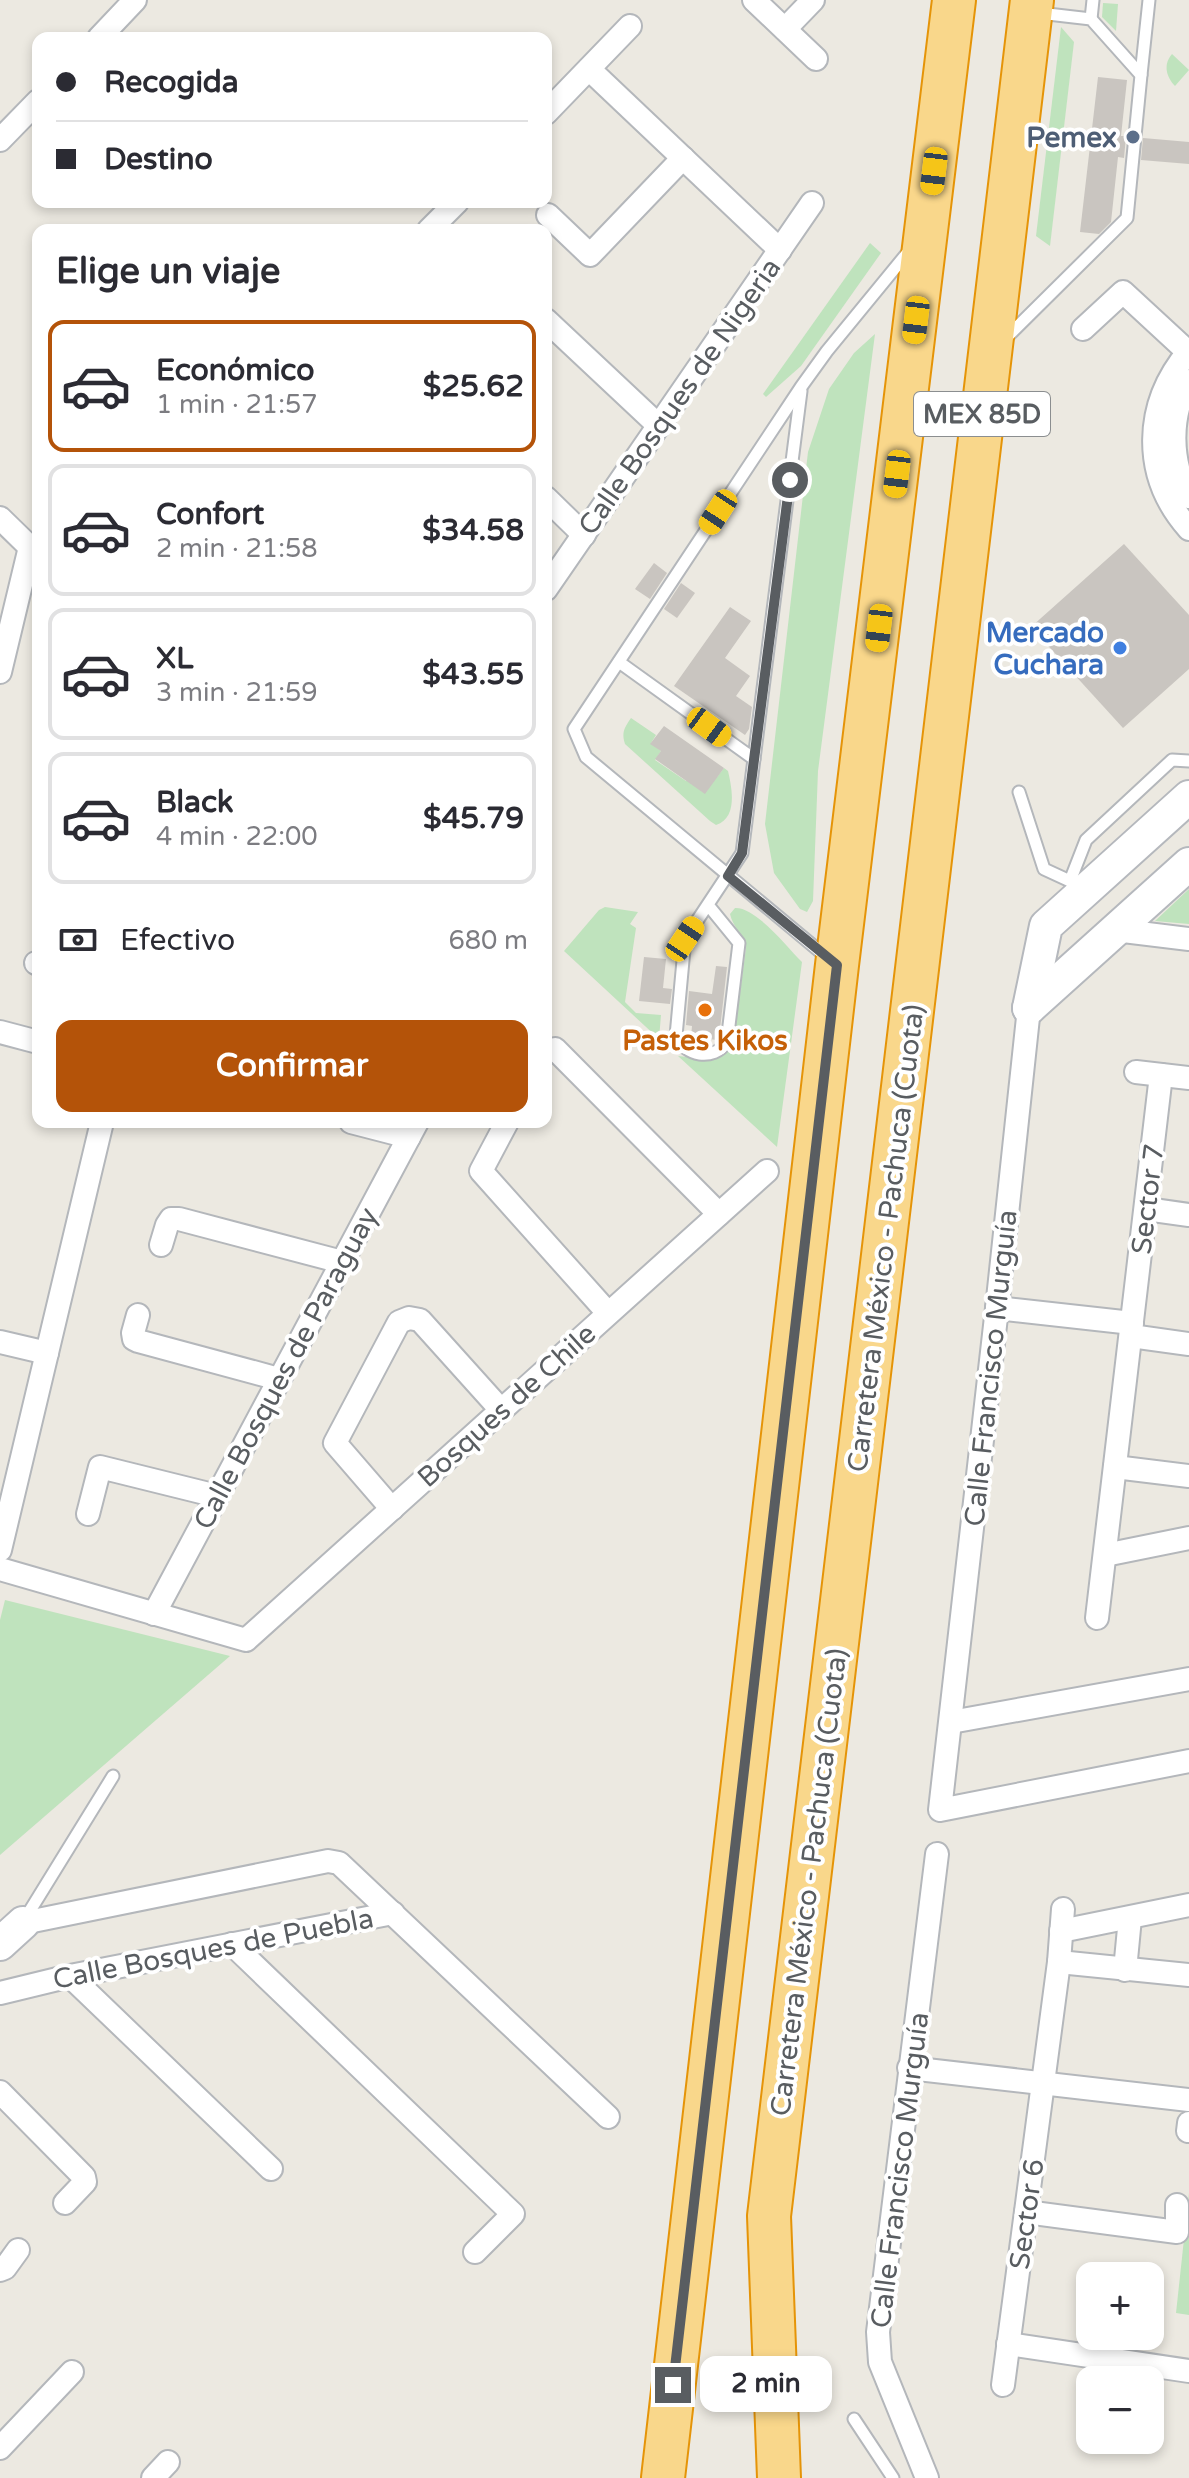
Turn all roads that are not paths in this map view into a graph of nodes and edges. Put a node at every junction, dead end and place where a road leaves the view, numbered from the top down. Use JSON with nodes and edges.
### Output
{"nodes":[{"id":1,"x":135,"y":0,"type":"edge"},
{"id":2,"x":754,"y":0,"type":"edge"},
{"id":3,"x":813,"y":0,"type":"edge"},
{"id":4,"x":954,"y":0,"type":"edge"},
{"id":5,"x":1093,"y":0,"type":"edge"},
{"id":6,"x":1149,"y":0,"type":"edge"},
{"id":7,"x":1031,"y":6,"type":"edge"},
{"id":8,"x":1091,"y":19,"type":"junction"},
{"id":9,"x":630,"y":26,"type":"dead end"},
{"id":10,"x":785,"y":29,"type":"junction"},
{"id":11,"x":105,"y":32,"type":"edge"},
{"id":12,"x":816,"y":59,"type":"dead end"},
{"id":13,"x":589,"y":69,"type":"junction"},
{"id":14,"x":1141,"y":75,"type":"junction"},
{"id":15,"x":32,"y":107,"type":"edge"},
{"id":16,"x":552,"y":107,"type":"edge"},
{"id":17,"x":0,"y":140,"type":"edge"},
{"id":18,"x":683,"y":158,"type":"junction"},
{"id":19,"x":812,"y":203,"type":"dead end"},
{"id":20,"x":451,"y":208,"type":"edge"},
{"id":21,"x":548,"y":215,"type":"dead end"},
{"id":22,"x":435,"y":224,"type":"edge"},
{"id":23,"x":928,"y":228,"type":"junction"},
{"id":24,"x":780,"y":250,"type":"junction"},
{"id":25,"x":552,"y":326,"type":"edge"},
{"id":26,"x":1083,"y":329,"type":"dead end"},
{"id":27,"x":1189,"y":352,"type":"edge"},
{"id":28,"x":988,"y":355,"type":"junction"},
{"id":29,"x":1183,"y":386,"type":"edge"},
{"id":30,"x":801,"y":387,"type":"junction"},
{"id":31,"x":659,"y":426,"type":"junction"},
{"id":32,"x":1189,"y":497,"type":"edge"},
{"id":33,"x":552,"y":504,"type":"edge"},
{"id":34,"x":0,"y":518,"type":"edge"},
{"id":35,"x":1186,"y":520,"type":"edge"},
{"id":36,"x":584,"y":535,"type":"junction"},
{"id":37,"x":32,"y":549,"type":"edge"},
{"id":38,"x":32,"y":558,"type":"edge"},
{"id":39,"x":552,"y":580,"type":"edge"},
{"id":40,"x":619,"y":662,"type":"junction"},
{"id":41,"x":0,"y":672,"type":"edge"},
{"id":42,"x":754,"y":759,"type":"junction"},
{"id":43,"x":1189,"y":761,"type":"edge"},
{"id":44,"x":1019,"y":792,"type":"dead end"},
{"id":45,"x":1189,"y":797,"type":"edge"},
{"id":46,"x":1189,"y":864,"type":"edge"},
{"id":47,"x":728,"y":876,"type":"junction"},
{"id":48,"x":1076,"y":888,"type":"junction"},
{"id":49,"x":708,"y":905,"type":"junction"},
{"id":50,"x":1115,"y":930,"type":"junction"},
{"id":51,"x":1189,"y":939,"type":"edge"},
{"id":52,"x":837,"y":965,"type":"junction"},
{"id":53,"x":1029,"y":1008,"type":"junction"},
{"id":54,"x":0,"y":1032,"type":"edge"},
{"id":55,"x":32,"y":1040,"type":"edge"},
{"id":56,"x":552,"y":1050,"type":"edge"},
{"id":57,"x":1136,"y":1072,"type":"dead end"},
{"id":58,"x":1161,"y":1075,"type":"junction"},
{"id":59,"x":1189,"y":1078,"type":"edge"},
{"id":60,"x":101,"y":1128,"type":"edge"},
{"id":61,"x":504,"y":1128,"type":"edge"},
{"id":62,"x":413,"y":1129,"type":"edge"},
{"id":63,"x":767,"y":1171,"type":"dead end"},
{"id":64,"x":1146,"y":1209,"type":"junction"},
{"id":65,"x":719,"y":1214,"type":"junction"},
{"id":66,"x":1189,"y":1215,"type":"edge"},
{"id":67,"x":161,"y":1245,"type":"dead end"},
{"id":68,"x":342,"y":1262,"type":"junction"},
{"id":69,"x":997,"y":1308,"type":"junction"},
{"id":70,"x":608,"y":1313,"type":"junction"},
{"id":71,"x":138,"y":1315,"type":"dead end"},
{"id":72,"x":1132,"y":1330,"type":"junction"},
{"id":73,"x":0,"y":1342,"type":"edge"},
{"id":74,"x":1189,"y":1344,"type":"edge"},
{"id":75,"x":47,"y":1353,"type":"junction"},
{"id":76,"x":279,"y":1379,"type":"junction"},
{"id":77,"x":501,"y":1410,"type":"junction"},
{"id":78,"x":1115,"y":1467,"type":"junction"},
{"id":79,"x":1189,"y":1476,"type":"edge"},
{"id":80,"x":8,"y":1484,"type":"edge"},
{"id":81,"x":217,"y":1496,"type":"junction"},
{"id":82,"x":392,"y":1509,"type":"junction"},
{"id":83,"x":88,"y":1514,"type":"dead end"},
{"id":84,"x":1189,"y":1538,"type":"edge"},
{"id":85,"x":0,"y":1550,"type":"edge"},
{"id":86,"x":1105,"y":1555,"type":"junction"},
{"id":87,"x":0,"y":1569,"type":"edge"},
{"id":88,"x":154,"y":1614,"type":"junction"},
{"id":89,"x":1097,"y":1618,"type":"dead end"},
{"id":90,"x":1189,"y":1679,"type":"edge"},
{"id":91,"x":951,"y":1722,"type":"junction"},
{"id":92,"x":1189,"y":1761,"type":"edge"},
{"id":93,"x":113,"y":1776,"type":"dead end"},
{"id":94,"x":937,"y":1854,"type":"dead end"},
{"id":95,"x":1189,"y":1905,"type":"edge"},
{"id":96,"x":393,"y":1913,"type":"junction"},
{"id":97,"x":1130,"y":1918,"type":"junction"},
{"id":98,"x":8,"y":1932,"type":"edge"},
{"id":99,"x":232,"y":1944,"type":"junction"},
{"id":100,"x":1059,"y":1962,"type":"junction"},
{"id":101,"x":1125,"y":1970,"type":"junction"},
{"id":102,"x":1189,"y":1975,"type":"edge"},
{"id":103,"x":70,"y":1976,"type":"junction"},
{"id":104,"x":0,"y":1993,"type":"edge"},
{"id":105,"x":909,"y":2068,"type":"junction"},
{"id":106,"x":1043,"y":2084,"type":"junction"},
{"id":107,"x":0,"y":2092,"type":"edge"},
{"id":108,"x":1189,"y":2100,"type":"edge"},
{"id":109,"x":608,"y":2117,"type":"dead end"},
{"id":110,"x":1189,"y":2123,"type":"edge"},
{"id":111,"x":1188,"y":2131,"type":"edge"},
{"id":112,"x":271,"y":2169,"type":"dead end"},
{"id":113,"x":65,"y":2203,"type":"dead end"},
{"id":114,"x":1177,"y":2205,"type":"dead end"},
{"id":115,"x":1026,"y":2212,"type":"junction"},
{"id":116,"x":18,"y":2250,"type":"dead end"},
{"id":117,"x":475,"y":2252,"type":"dead end"},
{"id":118,"x":0,"y":2270,"type":"edge"},
{"id":119,"x":1008,"y":2344,"type":"junction"},
{"id":120,"x":1189,"y":2371,"type":"edge"},
{"id":121,"x":72,"y":2372,"type":"dead end"},
{"id":122,"x":1003,"y":2385,"type":"dead end"},
{"id":123,"x":854,"y":2419,"type":"dead end"},
{"id":124,"x":0,"y":2448,"type":"edge"},
{"id":125,"x":663,"y":2478,"type":"edge"},
{"id":126,"x":779,"y":2478,"type":"edge"},
{"id":127,"x":893,"y":2478,"type":"edge"},
{"id":128,"x":927,"y":2478,"type":"edge"}],
"edges":[{"from":1,"to":11,"type":"street"},
{"from":2,"to":10,"type":"street"},
{"from":3,"to":10,"type":"street"},
{"from":4,"to":23,"type":"highway","number":"MEX 85D"},
{"from":5,"to":8,"type":"lane"},
{"from":6,"to":14,"type":"lane"},
{"from":7,"to":8,"type":"lane"},
{"from":7,"to":28,"type":"highway","name":"Carretera México - Pachuca (Cuota)","number":"MEX 85D"},
{"from":8,"to":14,"type":"lane"},
{"from":9,"to":13,"type":"street"},
{"from":10,"to":12,"type":"street"},
{"from":13,"to":16,"type":"street"},
{"from":13,"to":18,"type":"street"},
{"from":14,"to":28,"type":"lane"},
{"from":15,"to":17,"type":"street"},
{"from":18,"to":21,"type":"street"},
{"from":18,"to":24,"type":"street"},
{"from":19,"to":24,"type":"street","name":"Calle Bosques de Nigeria"},
{"from":20,"to":22,"type":"street"},
{"from":23,"to":30,"type":"lane"},
{"from":23,"to":52,"type":"highway","number":"MEX 85D"},
{"from":24,"to":31,"type":"street","name":"Calle Bosques de Nigeria"},
{"from":25,"to":31,"type":"street"},
{"from":26,"to":27,"type":"street"},
{"from":27,"to":29,"type":"street"},
{"from":28,"to":126,"type":"highway","name":"Carretera México - Pachuca (Cuota)","number":"MEX 85D"},
{"from":29,"to":32,"type":"street"},
{"from":29,"to":35,"type":"street"},
{"from":30,"to":40,"type":"lane"},
{"from":30,"to":42,"type":"lane"},
{"from":31,"to":36,"type":"street","name":"Calle Bosques de Nigeria"},
{"from":33,"to":36,"type":"street"},
{"from":34,"to":37,"type":"street"},
{"from":36,"to":39,"type":"street","name":"Calle Bosques de Nigeria"},
{"from":38,"to":41,"type":"street"},
{"from":40,"to":42,"type":"lane"},
{"from":40,"to":47,"type":"lane"},
{"from":42,"to":47,"type":"lane"},
{"from":43,"to":48,"type":"lane"},
{"from":44,"to":48,"type":"lane"},
{"from":45,"to":48,"type":"street"},
{"from":46,"to":50,"type":"street"},
{"from":47,"to":49,"type":"lane"},
{"from":47,"to":52,"type":"lane"},
{"from":48,"to":53,"type":"street","name":"Calle Francisco Murguía"},
{"from":49,"to":49,"type":"lane"},
{"from":50,"to":51,"type":"street"},
{"from":50,"to":53,"type":"street"},
{"from":52,"to":125,"type":"highway","number":"MEX 85D"},
{"from":53,"to":69,"type":"street","name":"Calle Francisco Murguía"},
{"from":54,"to":55,"type":"street"},
{"from":56,"to":65,"type":"street"},
{"from":57,"to":58,"type":"street"},
{"from":58,"to":59,"type":"street"},
{"from":58,"to":64,"type":"street","name":"Sector 7"},
{"from":60,"to":75,"type":"street"},
{"from":61,"to":70,"type":"street"},
{"from":62,"to":68,"type":"street","name":"Calle Bosques de Paraguay"},
{"from":63,"to":65,"type":"street","name":"Bosques de Chile"},
{"from":64,"to":66,"type":"street"},
{"from":64,"to":72,"type":"street","name":"Sector 7"},
{"from":65,"to":70,"type":"street","name":"Bosques de Chile"},
{"from":67,"to":68,"type":"street"},
{"from":68,"to":76,"type":"street","name":"Calle Bosques de Paraguay"},
{"from":69,"to":72,"type":"street"},
{"from":69,"to":91,"type":"street","name":"Calle Francisco Murguía"},
{"from":70,"to":77,"type":"street","name":"Bosques de Chile"},
{"from":71,"to":76,"type":"street"},
{"from":72,"to":74,"type":"street"},
{"from":72,"to":78,"type":"street","name":"Sector 7"},
{"from":73,"to":75,"type":"street"},
{"from":75,"to":80,"type":"street"},
{"from":76,"to":81,"type":"street","name":"Calle Bosques de Paraguay"},
{"from":77,"to":82,"type":"street","name":"Bosques de Chile"},
{"from":77,"to":82,"type":"street"},
{"from":78,"to":79,"type":"street"},
{"from":78,"to":86,"type":"street","name":"Sector 7"},
{"from":80,"to":85,"type":"street"},
{"from":81,"to":83,"type":"street"},
{"from":81,"to":88,"type":"street","name":"Calle Bosques de Paraguay"},
{"from":82,"to":88,"type":"street","name":"Bosques de Chile"},
{"from":84,"to":86,"type":"street"},
{"from":86,"to":89,"type":"street","name":"Sector 7"},
{"from":87,"to":88,"type":"street"},
{"from":90,"to":91,"type":"street"},
{"from":91,"to":92,"type":"street","name":"Calle Francisco Murguía"},
{"from":93,"to":98,"type":"lane"},
{"from":94,"to":105,"type":"street","name":"Calle Francisco Murguía"},
{"from":95,"to":97,"type":"street","name":"Sector 6"},
{"from":96,"to":98,"type":"street","name":"Calle Bosques de Puebla"},
{"from":96,"to":99,"type":"street","name":"Calle Bosques de Puebla"},
{"from":96,"to":109,"type":"street"},
{"from":97,"to":100,"type":"street","name":"Sector 6"},
{"from":97,"to":101,"type":"street"},
{"from":99,"to":103,"type":"street","name":"Calle Bosques de Puebla"},
{"from":99,"to":117,"type":"street"},
{"from":100,"to":101,"type":"street"},
{"from":100,"to":106,"type":"street","name":"Sector 6"},
{"from":101,"to":102,"type":"street"},
{"from":103,"to":104,"type":"street","name":"Calle Bosques de Puebla"},
{"from":103,"to":112,"type":"street"},
{"from":105,"to":106,"type":"street"},
{"from":105,"to":128,"type":"street","name":"Calle Francisco Murguía"},
{"from":106,"to":108,"type":"street"},
{"from":106,"to":115,"type":"street","name":"Sector 6"},
{"from":107,"to":113,"type":"street"},
{"from":110,"to":111,"type":"street"},
{"from":114,"to":115,"type":"street"},
{"from":115,"to":119,"type":"street","name":"Sector 6"},
{"from":116,"to":118,"type":"street"},
{"from":119,"to":120,"type":"street"},
{"from":119,"to":122,"type":"street","name":"Sector 6"},
{"from":121,"to":124,"type":"street"},
{"from":123,"to":127,"type":"lane"}]}
